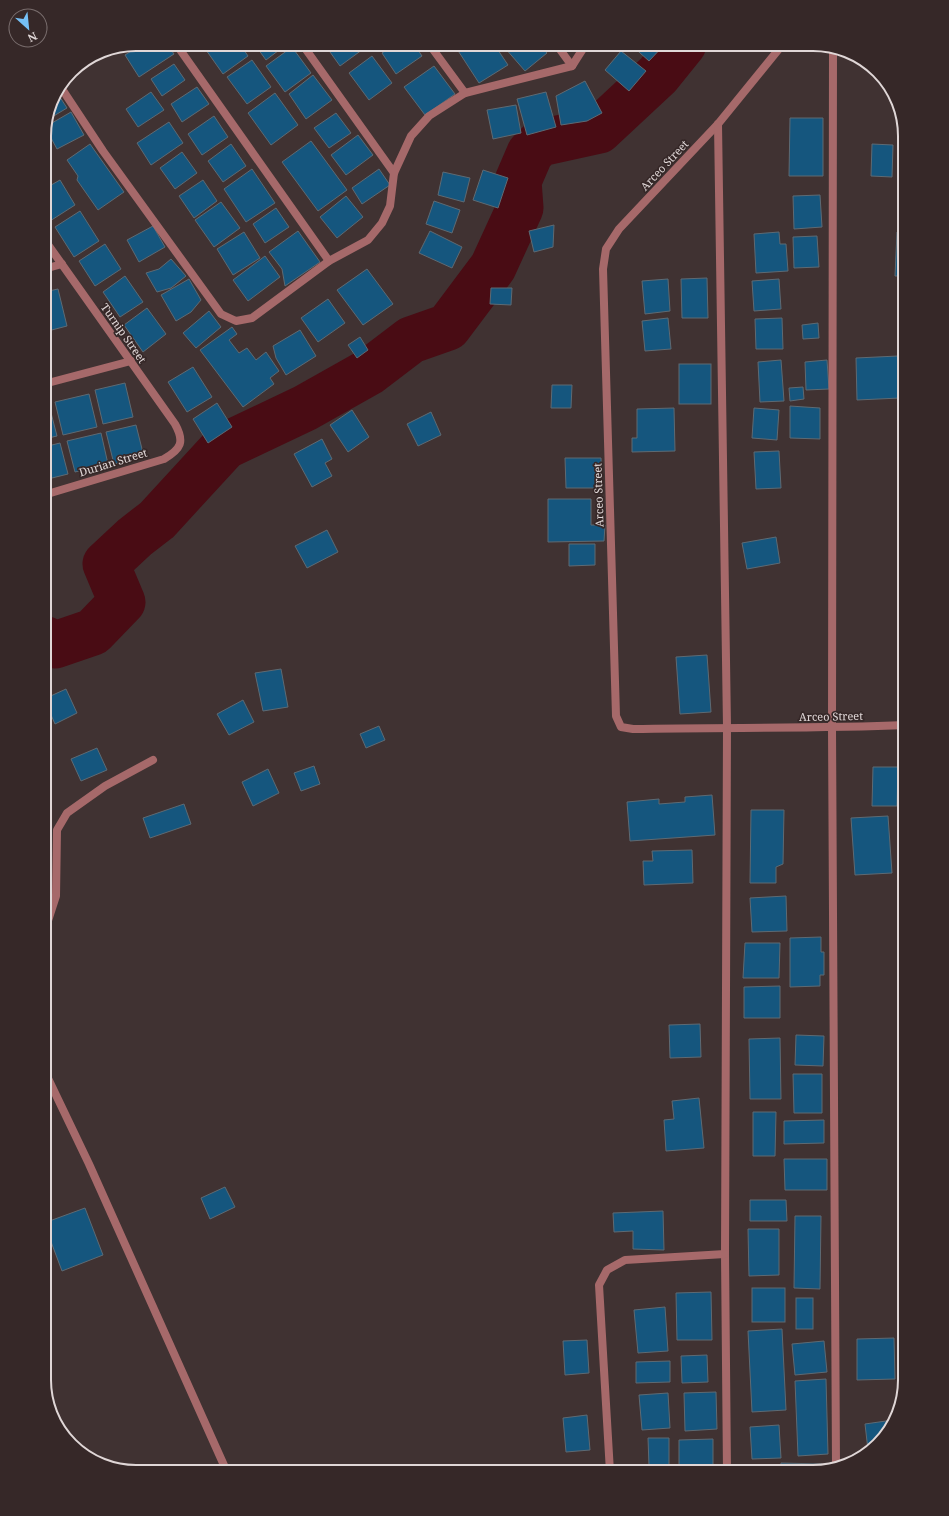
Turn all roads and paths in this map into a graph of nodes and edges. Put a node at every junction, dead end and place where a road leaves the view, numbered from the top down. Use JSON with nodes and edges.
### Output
{"nodes":[{"id":1,"x":181,"y":51,"type":"edge"},
{"id":2,"x":307,"y":51,"type":"edge"},
{"id":3,"x":434,"y":51,"type":"edge"},
{"id":4,"x":561,"y":51,"type":"edge"},
{"id":5,"x":582,"y":51,"type":"edge"},
{"id":6,"x":777,"y":51,"type":"edge"},
{"id":7,"x":833,"y":54,"type":"edge"},
{"id":8,"x":572,"y":66,"type":"junction"},
{"id":9,"x":64,"y":91,"type":"edge"},
{"id":10,"x":465,"y":93,"type":"junction"},
{"id":11,"x":718,"y":124,"type":"junction"},
{"id":12,"x":394,"y":173,"type":"junction"},
{"id":13,"x":51,"y":249,"type":"edge"},
{"id":14,"x":329,"y":261,"type":"junction"},
{"id":15,"x":62,"y":264,"type":"junction"},
{"id":16,"x":51,"y":267,"type":"edge"},
{"id":17,"x":131,"y":362,"type":"junction"},
{"id":18,"x":51,"y":382,"type":"edge"},
{"id":19,"x":181,"y":442,"type":"joint"},
{"id":20,"x":51,"y":493,"type":"edge"},
{"id":21,"x":898,"y":725,"type":"edge"},
{"id":22,"x":727,"y":727,"type":"junction"},
{"id":23,"x":832,"y":728,"type":"junction"},
{"id":24,"x":153,"y":760,"type":"dead end"},
{"id":25,"x":51,"y":911,"type":"edge"},
{"id":26,"x":51,"y":1085,"type":"edge"},
{"id":27,"x":725,"y":1254,"type":"junction"},
{"id":28,"x":836,"y":1462,"type":"edge"},
{"id":29,"x":224,"y":1465,"type":"edge"},
{"id":30,"x":610,"y":1465,"type":"edge"},
{"id":31,"x":727,"y":1465,"type":"edge"}],
"edges":[{"from":1,"to":14,"type":"street"},
{"from":2,"to":12,"type":"street"},
{"from":3,"to":10,"type":"street"},
{"from":4,"to":8,"type":"street"},
{"from":5,"to":8,"type":"street"},
{"from":6,"to":11,"type":"street","name":"Arceo Street"},
{"from":7,"to":23,"type":"street"},
{"from":8,"to":10,"type":"street"},
{"from":9,"to":14,"type":"street"},
{"from":10,"to":12,"type":"street"},
{"from":11,"to":22,"type":"street"},
{"from":11,"to":22,"type":"street","name":"Arceo Street"},
{"from":12,"to":14,"type":"street"},
{"from":13,"to":15,"type":"street","name":"Turnip Street"},
{"from":15,"to":16,"type":"street"},
{"from":15,"to":17,"type":"street","name":"Turnip Street"},
{"from":17,"to":18,"type":"street"},
{"from":17,"to":19,"type":"street","name":"Turnip Street"},
{"from":19,"to":20,"type":"street","name":"Durian Street"},
{"from":21,"to":23,"type":"street","name":"Arceo Street"},
{"from":22,"to":23,"type":"street","name":"Arceo Street"},
{"from":22,"to":27,"type":"street"},
{"from":23,"to":28,"type":"street"},
{"from":24,"to":25,"type":"street"},
{"from":26,"to":29,"type":"street"},
{"from":27,"to":30,"type":"street"},
{"from":27,"to":31,"type":"street"}]}
